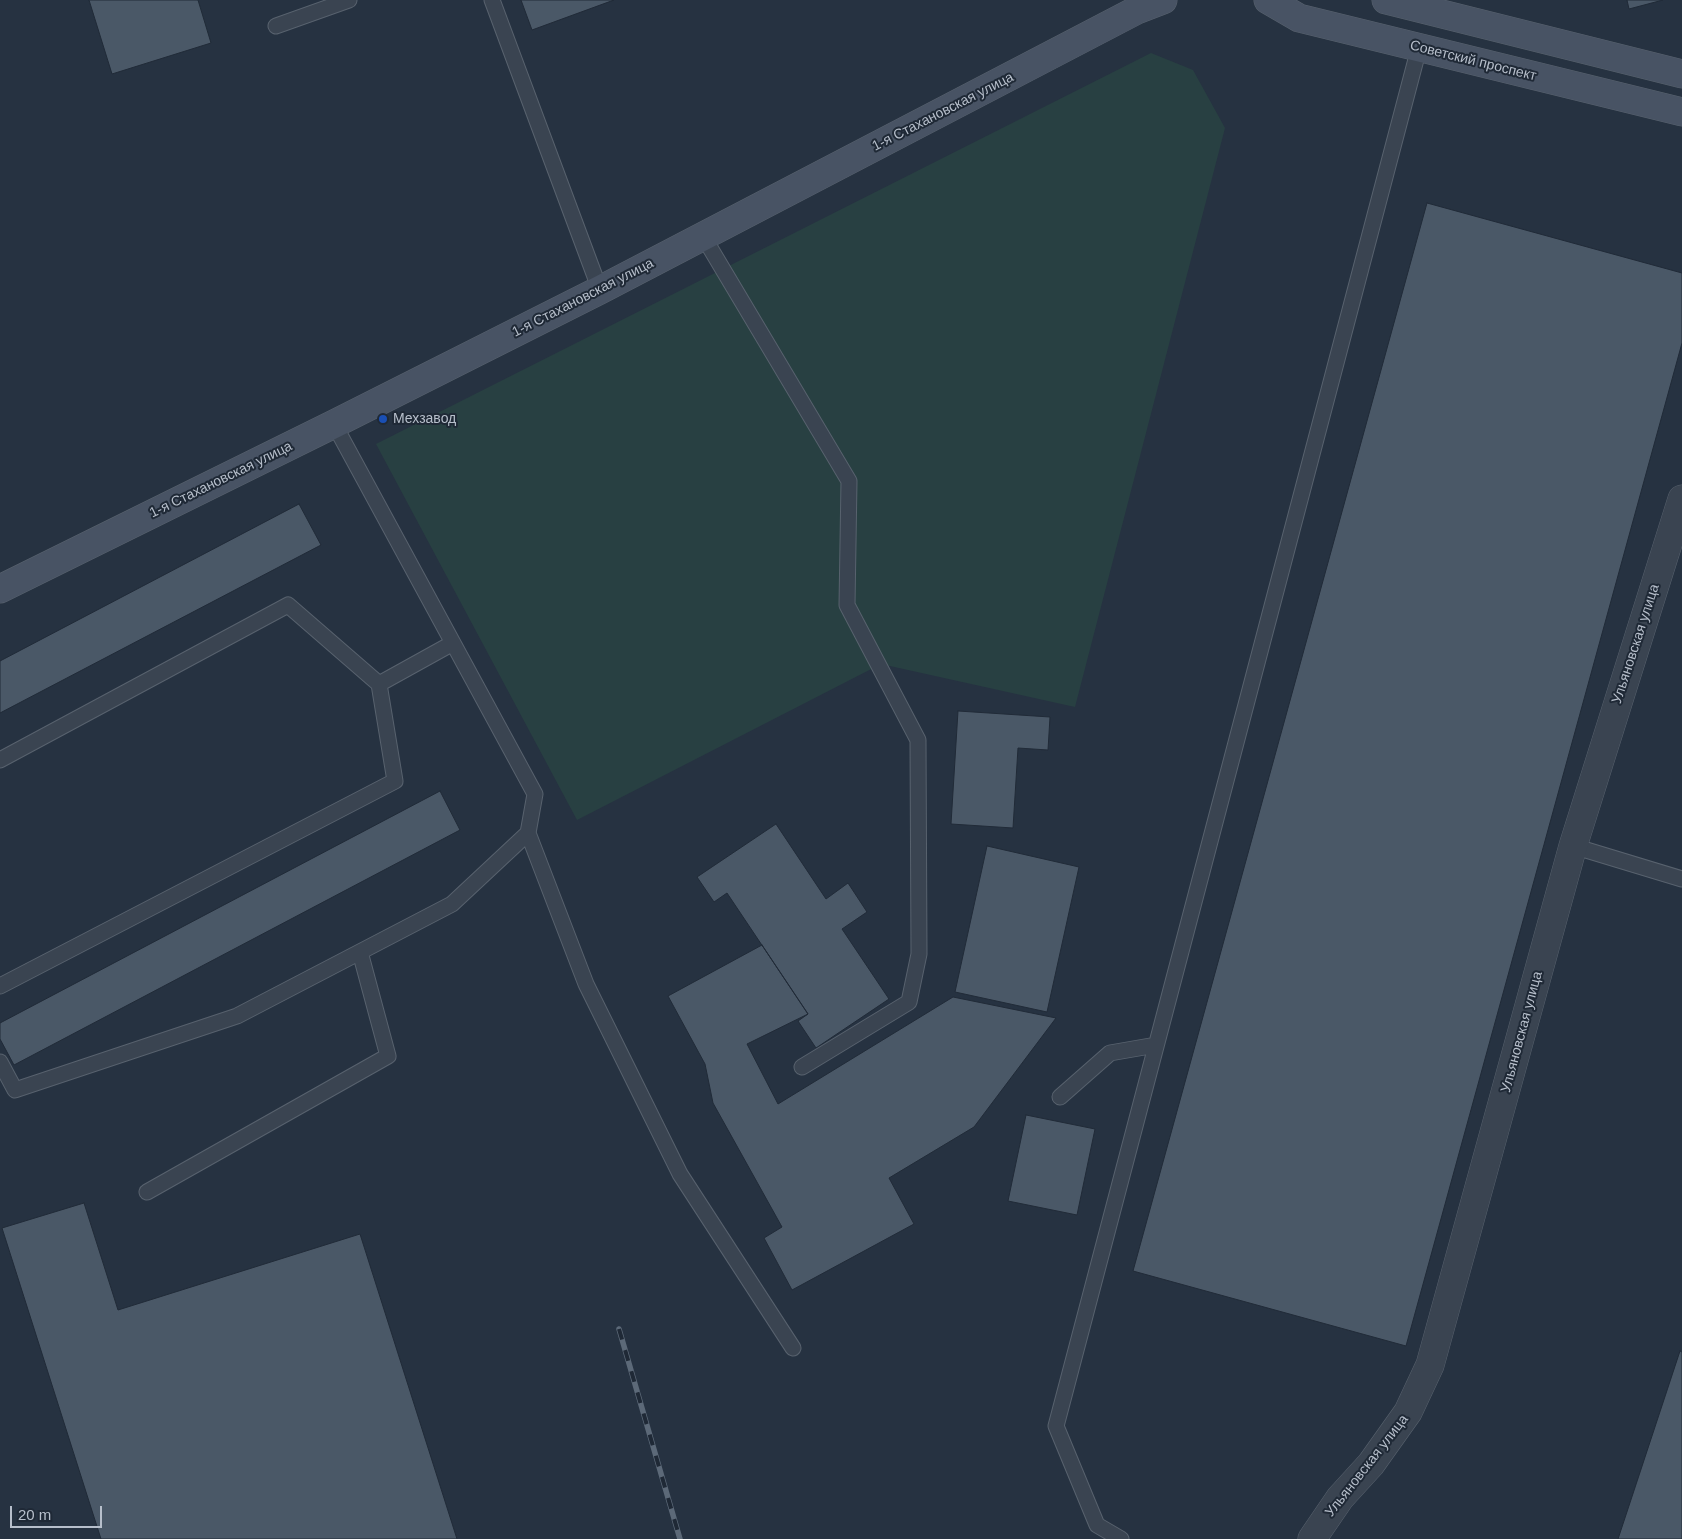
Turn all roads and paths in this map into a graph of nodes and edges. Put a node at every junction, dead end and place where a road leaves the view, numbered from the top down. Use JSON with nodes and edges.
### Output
{"nodes":[{"id":1,"x":349,"y":0,"type":"edge"},
{"id":2,"x":492,"y":0,"type":"edge"},
{"id":3,"x":1163,"y":0,"type":"edge"},
{"id":4,"x":1268,"y":0,"type":"edge"},
{"id":5,"x":1386,"y":0,"type":"edge"},
{"id":6,"x":276,"y":26,"type":"dead end"},
{"id":7,"x":1419,"y":48,"type":"junction"},
{"id":8,"x":1682,"y":74,"type":"edge"},
{"id":9,"x":1682,"y":112,"type":"edge"},
{"id":10,"x":703,"y":236,"type":"junction"},
{"id":11,"x":600,"y":290,"type":"junction"},
{"id":12,"x":334,"y":424,"type":"junction"},
{"id":13,"x":1682,"y":499,"type":"edge"},
{"id":14,"x":0,"y":589,"type":"edge"},
{"id":15,"x":453,"y":642,"type":"junction"},
{"id":16,"x":379,"y":684,"type":"junction"},
{"id":17,"x":0,"y":760,"type":"edge"},
{"id":18,"x":528,"y":833,"type":"junction"},
{"id":19,"x":1573,"y":846,"type":"junction"},
{"id":20,"x":1682,"y":878,"type":"edge"},
{"id":21,"x":360,"y":952,"type":"junction"},
{"id":22,"x":0,"y":986,"type":"edge"},
{"id":23,"x":1156,"y":1044,"type":"junction"},
{"id":24,"x":0,"y":1062,"type":"edge"},
{"id":25,"x":802,"y":1067,"type":"dead end"},
{"id":26,"x":1060,"y":1097,"type":"dead end"},
{"id":27,"x":147,"y":1192,"type":"dead end"},
{"id":28,"x":793,"y":1348,"type":"dead end"},
{"id":29,"x":1121,"y":1539,"type":"edge"},
{"id":30,"x":1312,"y":1539,"type":"edge"}],
"edges":[{"from":1,"to":6,"type":"lane"},
{"from":2,"to":11,"type":"lane"},
{"from":3,"to":10,"type":"main road","name":"1-я Стахановская улица"},
{"from":4,"to":7,"type":"main road","name":"Советский проспект"},
{"from":5,"to":8,"type":"main road"},
{"from":7,"to":9,"type":"main road","name":"Советский проспект"},
{"from":7,"to":23,"type":"lane"},
{"from":10,"to":11,"type":"main road","name":"1-я Стахановская улица"},
{"from":10,"to":25,"type":"lane"},
{"from":11,"to":12,"type":"main road","name":"1-я Стахановская улица"},
{"from":12,"to":14,"type":"main road","name":"1-я Стахановская улица"},
{"from":12,"to":15,"type":"lane"},
{"from":13,"to":19,"type":"street","name":"Ульяновская улица"},
{"from":15,"to":16,"type":"lane"},
{"from":15,"to":18,"type":"lane"},
{"from":16,"to":17,"type":"lane"},
{"from":16,"to":22,"type":"lane"},
{"from":18,"to":21,"type":"lane"},
{"from":18,"to":28,"type":"lane"},
{"from":19,"to":20,"type":"lane"},
{"from":19,"to":30,"type":"street","name":"Ульяновская улица"},
{"from":21,"to":24,"type":"lane"},
{"from":21,"to":27,"type":"lane"},
{"from":23,"to":26,"type":"lane"},
{"from":23,"to":29,"type":"lane"}]}
